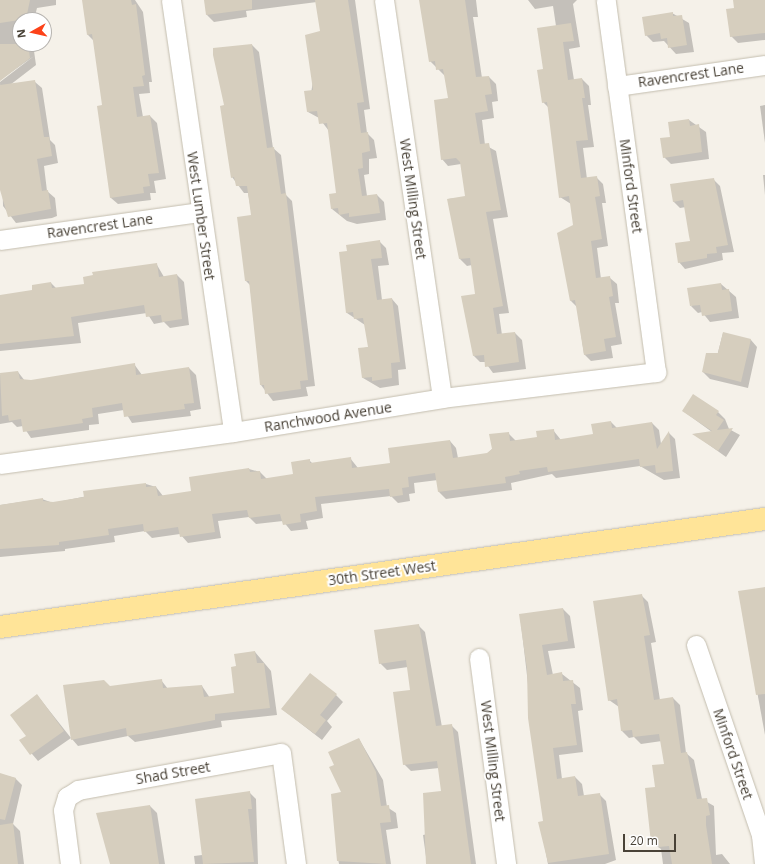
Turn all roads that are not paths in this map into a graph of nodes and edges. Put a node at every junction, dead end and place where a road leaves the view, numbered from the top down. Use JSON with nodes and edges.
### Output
{"nodes":[{"id":1,"x":171,"y":0,"type":"edge"},
{"id":2,"x":384,"y":0,"type":"edge"},
{"id":3,"x":606,"y":0,"type":"edge"},
{"id":4,"x":765,"y":65,"type":"edge"},
{"id":5,"x":617,"y":86,"type":"junction"},
{"id":6,"x":200,"y":212,"type":"junction"},
{"id":7,"x":0,"y":240,"type":"edge"},
{"id":8,"x":656,"y":372,"type":"joint"},
{"id":9,"x":442,"y":398,"type":"junction"},
{"id":10,"x":233,"y":432,"type":"junction"},
{"id":11,"x":0,"y":464,"type":"edge"},
{"id":12,"x":765,"y":519,"type":"edge"},
{"id":13,"x":0,"y":627,"type":"edge"},
{"id":14,"x":696,"y":645,"type":"dead end"},
{"id":15,"x":479,"y":658,"type":"dead end"},
{"id":16,"x":70,"y":864,"type":"edge"},
{"id":17,"x":296,"y":864,"type":"edge"},
{"id":18,"x":506,"y":864,"type":"edge"},
{"id":19,"x":764,"y":864,"type":"edge"}],
"edges":[{"from":1,"to":6,"type":"street","name":"West Lumber Street"},
{"from":2,"to":9,"type":"street","name":"West Milling Street"},
{"from":3,"to":5,"type":"street","name":"Minford Street"},
{"from":4,"to":5,"type":"street","name":"Ravencrest Lane"},
{"from":5,"to":8,"type":"street","name":"Minford Street"},
{"from":6,"to":7,"type":"street","name":"Ravencrest Lane"},
{"from":6,"to":10,"type":"street","name":"West Lumber Street"},
{"from":8,"to":9,"type":"street","name":"Ranchwood Avenue"},
{"from":9,"to":10,"type":"street","name":"Ranchwood Avenue"},
{"from":10,"to":11,"type":"street","name":"Ranchwood Avenue"},
{"from":12,"to":13,"type":"main road","name":"30th Street West"},
{"from":14,"to":19,"type":"street","name":"Minford Street"},
{"from":15,"to":18,"type":"street","name":"West Milling Street"},
{"from":16,"to":17,"type":"street","name":"Shad Street"}]}
